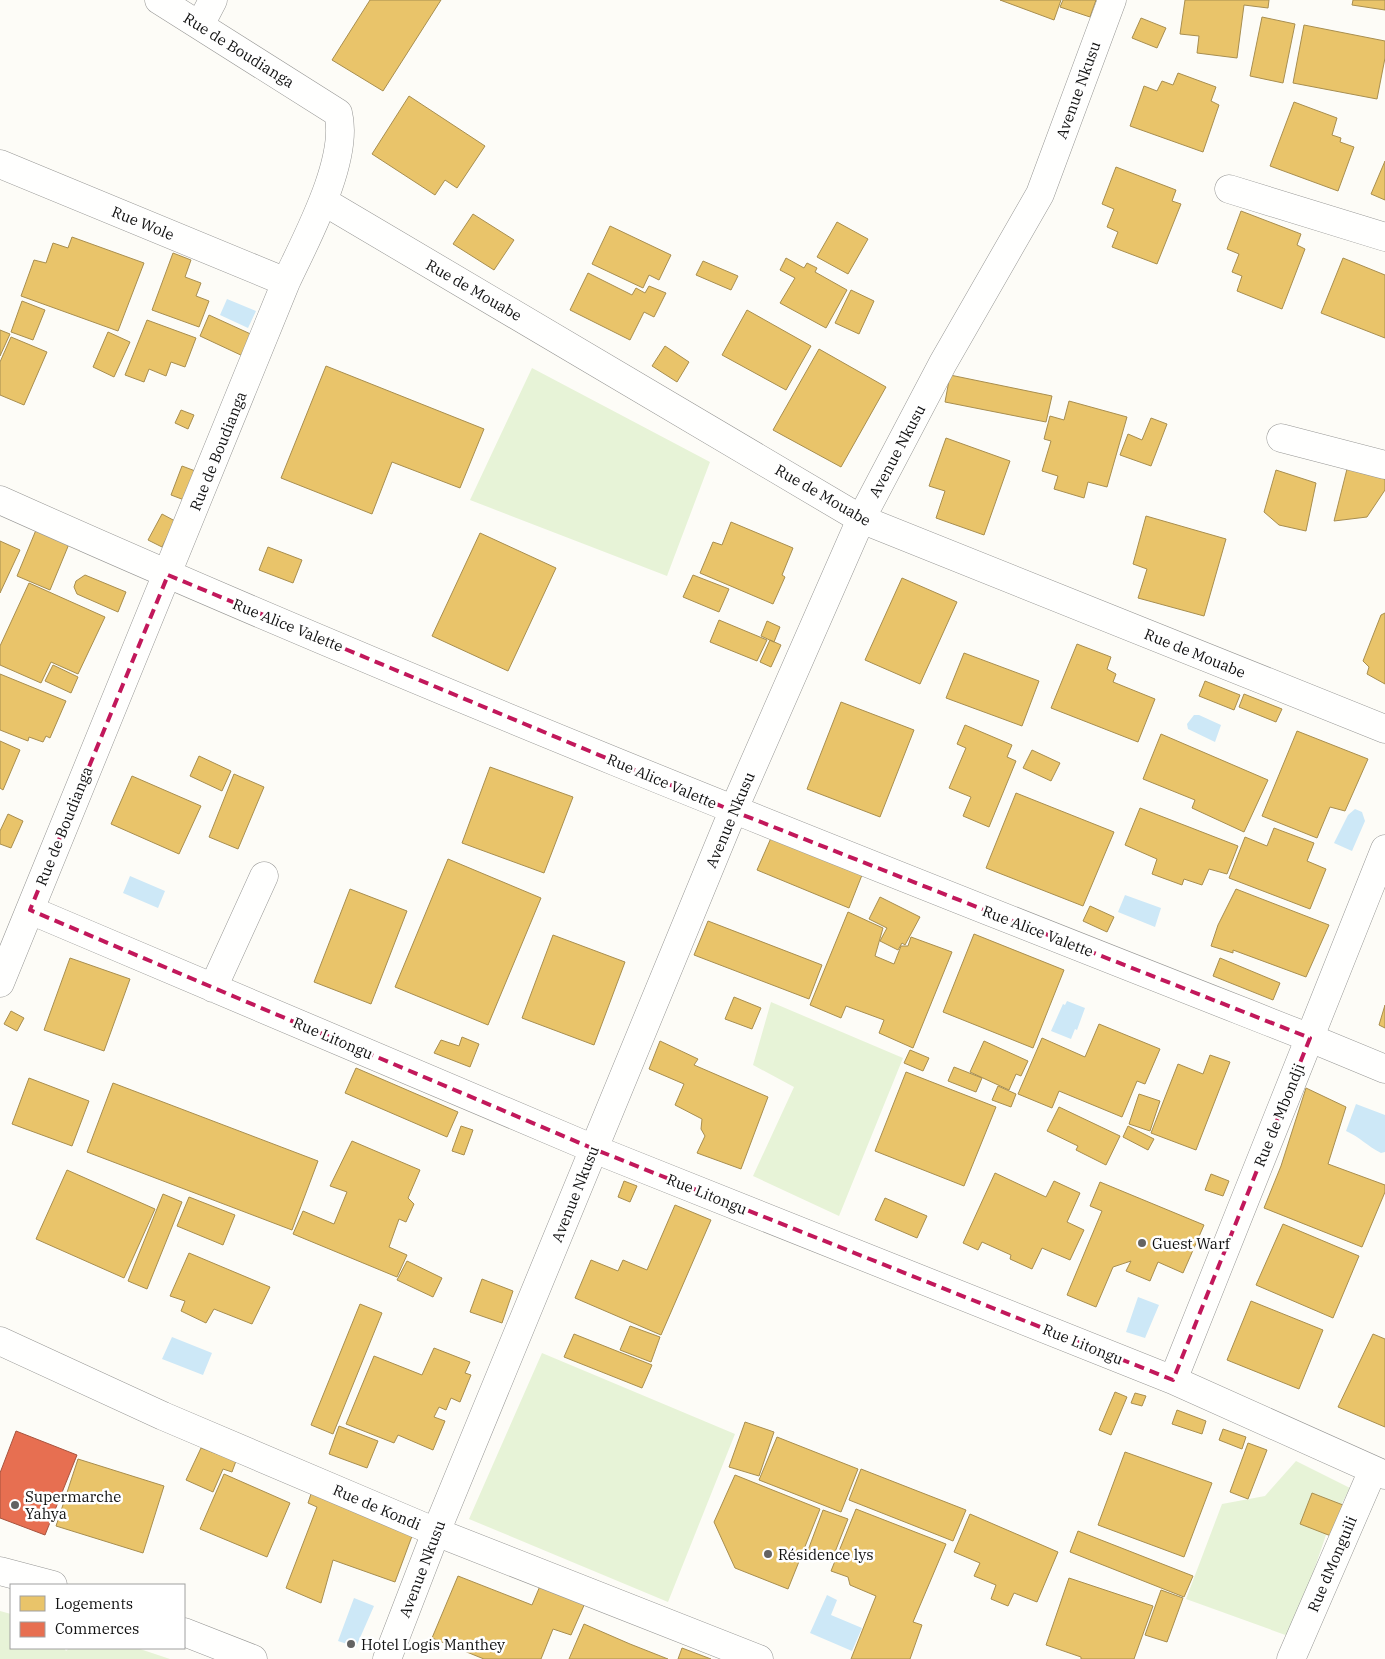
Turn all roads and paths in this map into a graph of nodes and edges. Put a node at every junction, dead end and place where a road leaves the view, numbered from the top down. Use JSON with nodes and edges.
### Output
{"nodes":[{"id":1,"x":159,"y":0,"type":"edge"},
{"id":2,"x":213,"y":0,"type":"edge"},
{"id":3,"x":1112,"y":0,"type":"edge"},
{"id":4,"x":200,"y":25,"type":"junction"},
{"id":5,"x":0,"y":164,"type":"edge"},
{"id":6,"x":1229,"y":189,"type":"dead end"},
{"id":7,"x":323,"y":201,"type":"junction"},
{"id":8,"x":1385,"y":237,"type":"edge"},
{"id":9,"x":286,"y":282,"type":"junction"},
{"id":10,"x":1281,"y":438,"type":"dead end"},
{"id":11,"x":1385,"y":465,"type":"edge"},
{"id":12,"x":0,"y":500,"type":"edge"},
{"id":13,"x":861,"y":520,"type":"junction"},
{"id":14,"x":168,"y":576,"type":"junction"},
{"id":15,"x":1385,"y":729,"type":"edge"},
{"id":16,"x":732,"y":811,"type":"junction"},
{"id":17,"x":1385,"y":849,"type":"edge"},
{"id":18,"x":264,"y":876,"type":"dead end"},
{"id":19,"x":30,"y":910,"type":"junction"},
{"id":20,"x":0,"y":983,"type":"edge"},
{"id":21,"x":214,"y":988,"type":"junction"},
{"id":22,"x":1310,"y":1038,"type":"junction"},
{"id":23,"x":1385,"y":1070,"type":"edge"},
{"id":24,"x":594,"y":1149,"type":"junction"},
{"id":25,"x":0,"y":1341,"type":"edge"},
{"id":26,"x":1173,"y":1380,"type":"junction"},
{"id":27,"x":1379,"y":1472,"type":"edge"},
{"id":28,"x":436,"y":1532,"type":"junction"},
{"id":29,"x":0,"y":1572,"type":"edge"},
{"id":30,"x":49,"y":1584,"type":"edge"},
{"id":31,"x":185,"y":1632,"type":"edge"},
{"id":32,"x":253,"y":1659,"type":"edge"},
{"id":33,"x":387,"y":1659,"type":"edge"},
{"id":34,"x":759,"y":1659,"type":"edge"},
{"id":35,"x":1291,"y":1659,"type":"edge"}],
"edges":[{"from":1,"to":4,"type":"street","name":"Rue de Boudianga"},
{"from":2,"to":4,"type":"street"},
{"from":3,"to":13,"type":"street","name":"Avenue Nkusu"},
{"from":4,"to":7,"type":"street","name":"Rue de Boudianga"},
{"from":5,"to":9,"type":"street","name":"Rue Wole"},
{"from":6,"to":8,"type":"street"},
{"from":7,"to":9,"type":"street","name":"Rue de Boudianga"},
{"from":7,"to":13,"type":"street","name":"Rue de Mouabe"},
{"from":9,"to":14,"type":"street","name":"Rue de Boudianga"},
{"from":10,"to":11,"type":"street"},
{"from":12,"to":14,"type":"street","name":"Rue Alice Valette"},
{"from":13,"to":15,"type":"street","name":"Rue de Mouabe"},
{"from":13,"to":16,"type":"street","name":"Avenue Nkusu"},
{"from":14,"to":16,"type":"street","name":"Rue Alice Valette"},
{"from":14,"to":19,"type":"street","name":"Rue de Boudianga"},
{"from":16,"to":22,"type":"street","name":"Rue Alice Valette"},
{"from":16,"to":24,"type":"street","name":"Avenue Nkusu"},
{"from":17,"to":22,"type":"street","name":"Rue de Mbondji"},
{"from":18,"to":21,"type":"street"},
{"from":19,"to":20,"type":"street","name":"Rue de Boudianga"},
{"from":19,"to":21,"type":"street","name":"Rue Litongu"},
{"from":21,"to":24,"type":"street","name":"Rue Litongu"},
{"from":22,"to":23,"type":"street","name":"Rue Alice Valette"},
{"from":22,"to":26,"type":"street","name":"Rue de Mbondji"},
{"from":24,"to":26,"type":"street","name":"Rue Litongu"},
{"from":24,"to":28,"type":"street","name":"Avenue Nkusu"},
{"from":25,"to":28,"type":"street","name":"Rue de Kondi"},
{"from":26,"to":27,"type":"street","name":"Rue Litongu"},
{"from":27,"to":35,"type":"street","name":"Rue dMonguili"},
{"from":28,"to":33,"type":"street","name":"Avenue Nkusu"},
{"from":28,"to":34,"type":"street","name":"Rue de Kondi"},
{"from":29,"to":30,"type":"street"},
{"from":31,"to":32,"type":"street"}]}
